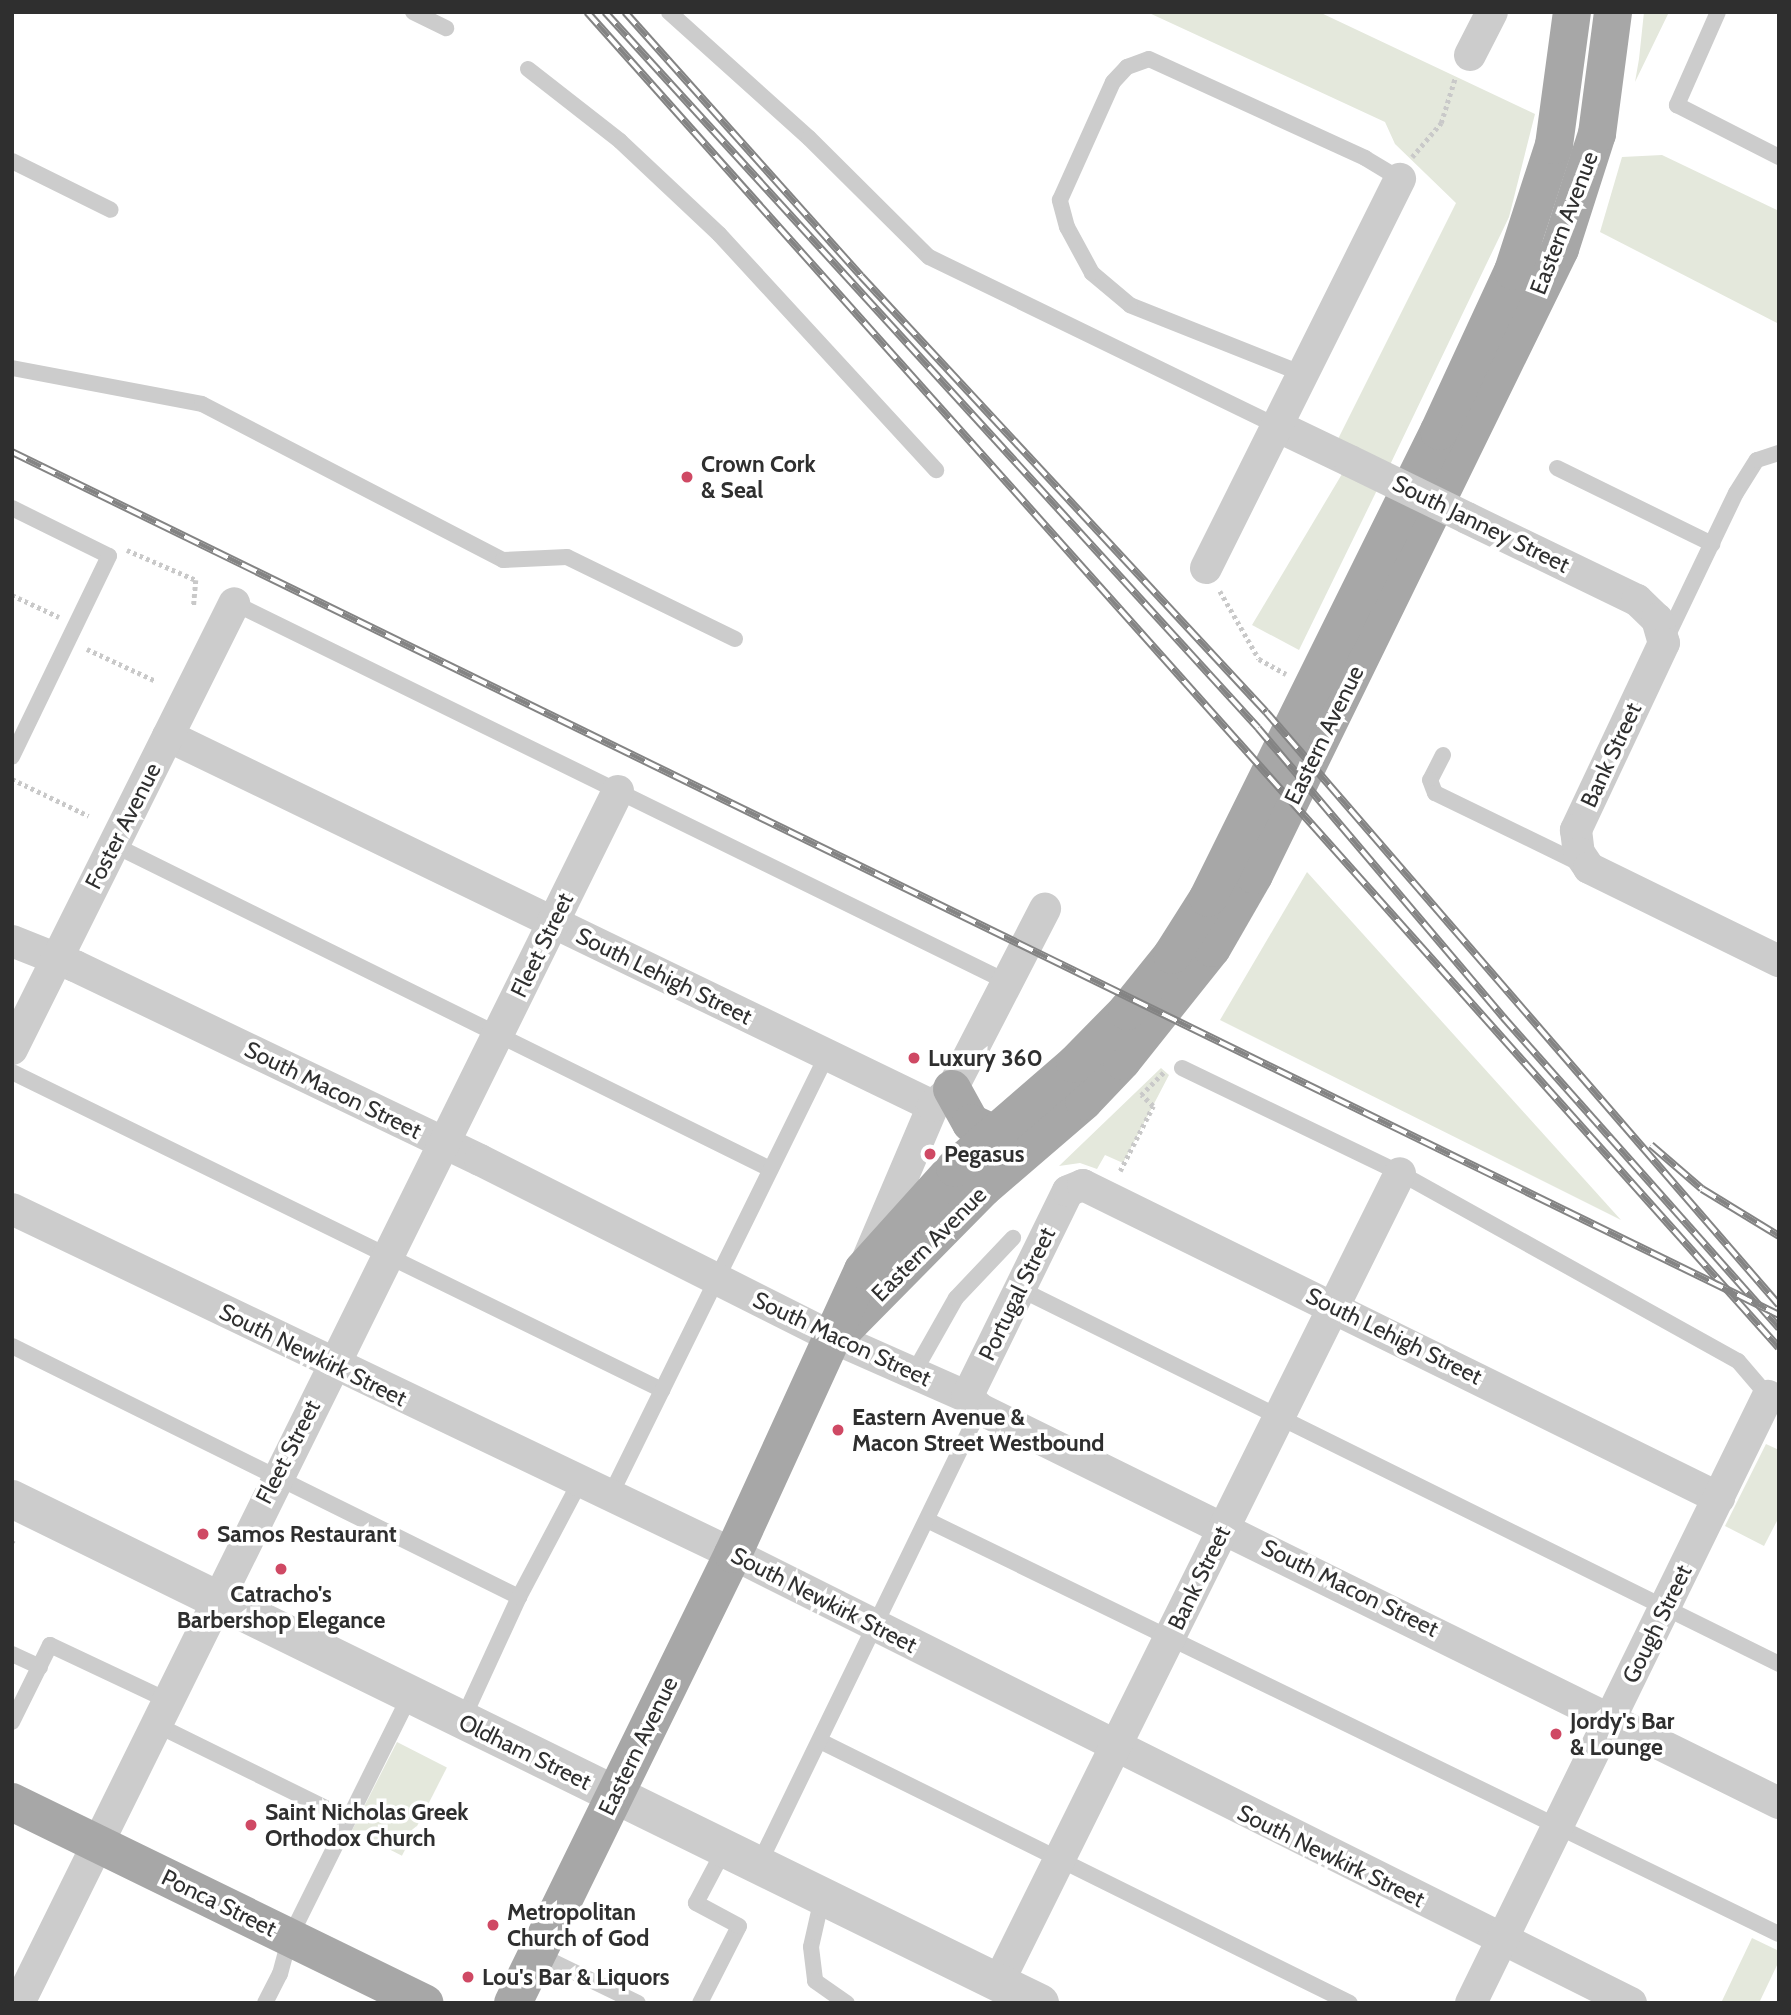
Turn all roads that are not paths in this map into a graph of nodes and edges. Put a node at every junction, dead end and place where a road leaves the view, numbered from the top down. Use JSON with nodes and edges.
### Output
{"nodes":[{"id":1,"x":413,"y":12,"type":"edge"},
{"id":2,"x":668,"y":12,"type":"edge"},
{"id":3,"x":1492,"y":12,"type":"edge"},
{"id":4,"x":1572,"y":12,"type":"edge"},
{"id":5,"x":1613,"y":12,"type":"edge"},
{"id":6,"x":1718,"y":12,"type":"edge"},
{"id":7,"x":446,"y":28,"type":"dead end"},
{"id":8,"x":1470,"y":55,"type":"road end"},
{"id":9,"x":528,"y":69,"type":"dead end"},
{"id":10,"x":1779,"y":157,"type":"edge"},
{"id":11,"x":12,"y":161,"type":"edge"},
{"id":12,"x":1400,"y":179,"type":"joint"},
{"id":13,"x":111,"y":210,"type":"dead end"},
{"id":14,"x":12,"y":357,"type":"edge"},
{"id":15,"x":12,"y":368,"type":"edge"},
{"id":16,"x":31,"y":370,"type":"junction"},
{"id":17,"x":1303,"y":374,"type":"junction"},
{"id":18,"x":1277,"y":426,"type":"junction"},
{"id":19,"x":1779,"y":453,"type":"edge"},
{"id":20,"x":1557,"y":468,"type":"dead end"},
{"id":21,"x":936,"y":470,"type":"dead end"},
{"id":22,"x":12,"y":508,"type":"edge"},
{"id":23,"x":1712,"y":544,"type":"junction"},
{"id":24,"x":1206,"y":568,"type":"road end"},
{"id":25,"x":234,"y":603,"type":"joint"},
{"id":26,"x":735,"y":639,"type":"dead end"},
{"id":27,"x":1664,"y":643,"type":"junction"},
{"id":28,"x":169,"y":736,"type":"junction"},
{"id":29,"x":1443,"y":755,"type":"dead end"},
{"id":30,"x":12,"y":758,"type":"edge"},
{"id":31,"x":618,"y":791,"type":"junction"},
{"id":32,"x":114,"y":845,"type":"junction"},
{"id":33,"x":1589,"y":868,"type":"junction"},
{"id":34,"x":1045,"y":909,"type":"dead end"},
{"id":35,"x":554,"y":922,"type":"junction"},
{"id":36,"x":12,"y":942,"type":"edge"},
{"id":37,"x":56,"y":960,"type":"junction"},
{"id":38,"x":1779,"y":961,"type":"edge"},
{"id":39,"x":1007,"y":982,"type":"junction"},
{"id":40,"x":498,"y":1035,"type":"junction"},
{"id":41,"x":12,"y":1049,"type":"edge"},
{"id":42,"x":827,"y":1055,"type":"junction"},
{"id":43,"x":1182,"y":1068,"type":"road end"},
{"id":44,"x":12,"y":1072,"type":"edge"},
{"id":45,"x":942,"y":1098,"type":"junction"},
{"id":46,"x":995,"y":1134,"type":"junction"},
{"id":47,"x":444,"y":1143,"type":"junction"},
{"id":48,"x":771,"y":1170,"type":"junction"},
{"id":49,"x":1401,"y":1173,"type":"junction"},
{"id":50,"x":1068,"y":1191,"type":"joint"},
{"id":51,"x":12,"y":1209,"type":"edge"},
{"id":52,"x":1013,"y":1238,"type":"dead end"},
{"id":53,"x":386,"y":1258,"type":"junction"},
{"id":54,"x":863,"y":1270,"type":"junction"},
{"id":55,"x":717,"y":1279,"type":"junction"},
{"id":56,"x":1020,"y":1289,"type":"junction"},
{"id":57,"x":1334,"y":1306,"type":"junction"},
{"id":58,"x":834,"y":1338,"type":"junction"},
{"id":59,"x":12,"y":1346,"type":"edge"},
{"id":60,"x":332,"y":1365,"type":"junction"},
{"id":61,"x":913,"y":1374,"type":"junction"},
{"id":62,"x":662,"y":1390,"type":"junction"},
{"id":63,"x":1768,"y":1396,"type":"joint"},
{"id":64,"x":973,"y":1403,"type":"junction"},
{"id":65,"x":1279,"y":1418,"type":"junction"},
{"id":66,"x":277,"y":1475,"type":"junction"},
{"id":67,"x":580,"y":1482,"type":"junction"},
{"id":68,"x":610,"y":1496,"type":"junction"},
{"id":69,"x":1719,"y":1498,"type":"junction"},
{"id":70,"x":12,"y":1499,"type":"edge"},
{"id":71,"x":927,"y":1520,"type":"junction"},
{"id":72,"x":1225,"y":1527,"type":"junction"},
{"id":73,"x":733,"y":1554,"type":"junction"},
{"id":74,"x":519,"y":1597,"type":"junction"},
{"id":75,"x":215,"y":1598,"type":"junction"},
{"id":76,"x":1665,"y":1607,"type":"junction"},
{"id":77,"x":875,"y":1625,"type":"junction"},
{"id":78,"x":1169,"y":1640,"type":"junction"},
{"id":79,"x":12,"y":1654,"type":"edge"},
{"id":80,"x":1779,"y":1664,"type":"edge"},
{"id":81,"x":40,"y":1667,"type":"junction"},
{"id":82,"x":410,"y":1695,"type":"junction"},
{"id":83,"x":161,"y":1712,"type":"junction"},
{"id":84,"x":1611,"y":1716,"type":"junction"},
{"id":85,"x":462,"y":1721,"type":"junction"},
{"id":86,"x":12,"y":1722,"type":"edge"},
{"id":87,"x":820,"y":1741,"type":"junction"},
{"id":88,"x":1115,"y":1748,"type":"junction"},
{"id":89,"x":613,"y":1796,"type":"junction"},
{"id":90,"x":12,"y":1802,"type":"edge"},
{"id":91,"x":1779,"y":1803,"type":"edge"},
{"id":92,"x":348,"y":1819,"type":"junction"},
{"id":93,"x":1557,"y":1827,"type":"junction"},
{"id":94,"x":98,"y":1844,"type":"junction"},
{"id":95,"x":724,"y":1850,"type":"junction"},
{"id":96,"x":1060,"y":1859,"type":"junction"},
{"id":97,"x":758,"y":1866,"type":"junction"},
{"id":98,"x":822,"y":1898,"type":"junction"},
{"id":99,"x":1779,"y":1934,"type":"edge"},
{"id":100,"x":289,"y":1937,"type":"junction"},
{"id":101,"x":1502,"y":1939,"type":"junction"},
{"id":102,"x":537,"y":1954,"type":"junction"},
{"id":103,"x":998,"y":1983,"type":"junction"},
{"id":104,"x":22,"y":2002,"type":"edge"},
{"id":105,"x":845,"y":2002,"type":"edge"},
{"id":106,"x":265,"y":2003,"type":"edge"},
{"id":107,"x":425,"y":2003,"type":"edge"},
{"id":108,"x":513,"y":2003,"type":"edge"},
{"id":109,"x":638,"y":2003,"type":"edge"},
{"id":110,"x":700,"y":2003,"type":"edge"},
{"id":111,"x":1040,"y":2003,"type":"edge"},
{"id":112,"x":1350,"y":2003,"type":"edge"},
{"id":113,"x":1471,"y":2003,"type":"edge"},
{"id":114,"x":1631,"y":2003,"type":"edge"}],
"edges":[{"from":1,"to":7,"type":"lane"},
{"from":2,"to":18,"type":"lane"},
{"from":3,"to":8,"type":"street"},
{"from":4,"to":46,"type":"main road","name":"Eastern Avenue"},
{"from":5,"to":58,"type":"main road","name":"Eastern Avenue"},
{"from":6,"to":10,"type":"lane"},
{"from":9,"to":21,"type":"lane"},
{"from":11,"to":13,"type":"lane"},
{"from":12,"to":17,"type":"street"},
{"from":12,"to":17,"type":"lane"},
{"from":14,"to":16,"type":"lane"},
{"from":15,"to":16,"type":"lane"},
{"from":16,"to":26,"type":"lane"},
{"from":17,"to":18,"type":"street"},
{"from":18,"to":24,"type":"street"},
{"from":18,"to":27,"type":"street","name":"South Janney Street","bridge":true},
{"from":19,"to":23,"type":"lane"},
{"from":20,"to":23,"type":"lane"},
{"from":22,"to":30,"type":"lane"},
{"from":23,"to":27,"type":"lane"},
{"from":25,"to":28,"type":"street","name":"Foster Avenue"},
{"from":25,"to":31,"type":"lane"},
{"from":27,"to":33,"type":"street","name":"Bank Street"},
{"from":28,"to":32,"type":"street","name":"Foster Avenue"},
{"from":28,"to":35,"type":"street","name":"South Lehigh Street"},
{"from":29,"to":33,"type":"lane"},
{"from":31,"to":35,"type":"street","name":"Fleet Street"},
{"from":31,"to":39,"type":"lane"},
{"from":32,"to":37,"type":"street","name":"Foster Avenue"},
{"from":32,"to":40,"type":"lane"},
{"from":33,"to":38,"type":"street"},
{"from":34,"to":39,"type":"street","name":"Eastern Avenue"},
{"from":35,"to":40,"type":"street","name":"Fleet Street"},
{"from":35,"to":42,"type":"street","name":"South Lehigh Street"},
{"from":36,"to":37,"type":"street","name":"South Macon Street"},
{"from":37,"to":41,"type":"street","name":"Foster Avenue"},
{"from":37,"to":47,"type":"street","name":"South Macon Street"},
{"from":39,"to":45,"type":"street","name":"Eastern Avenue"},
{"from":40,"to":47,"type":"street","name":"Fleet Street"},
{"from":40,"to":48,"type":"lane"},
{"from":42,"to":45,"type":"street","name":"South Lehigh Street"},
{"from":42,"to":48,"type":"lane"},
{"from":43,"to":49,"type":"lane"},
{"from":44,"to":53,"type":"lane"},
{"from":45,"to":46,"type":"main road"},
{"from":45,"to":54,"type":"street","name":"Eastern Avenue"},
{"from":46,"to":54,"type":"main road","name":"Eastern Avenue"},
{"from":47,"to":53,"type":"street","name":"Fleet Street"},
{"from":47,"to":55,"type":"street","name":"South Macon Street"},
{"from":48,"to":55,"type":"lane"},
{"from":49,"to":57,"type":"street","name":"Bank Street"},
{"from":49,"to":63,"type":"lane"},
{"from":50,"to":56,"type":"street","name":"Portugal Street"},
{"from":50,"to":57,"type":"street","name":"South Lehigh Street"},
{"from":51,"to":60,"type":"street","name":"South Newkirk Street"},
{"from":52,"to":61,"type":"lane"},
{"from":53,"to":60,"type":"street","name":"Fleet Street"},
{"from":53,"to":62,"type":"lane"},
{"from":54,"to":58,"type":"main road","name":"Eastern Avenue"},
{"from":55,"to":58,"type":"street","name":"South Macon Street"},
{"from":55,"to":62,"type":"lane"},
{"from":56,"to":64,"type":"street","name":"Portugal Street"},
{"from":56,"to":65,"type":"lane"},
{"from":57,"to":65,"type":"street","name":"Bank Street"},
{"from":57,"to":69,"type":"street","name":"South Lehigh Street"},
{"from":58,"to":61,"type":"street","name":"South Macon Street"},
{"from":58,"to":73,"type":"main road","name":"Eastern Avenue"},
{"from":59,"to":66,"type":"lane"},
{"from":60,"to":66,"type":"street","name":"Fleet Street"},
{"from":60,"to":67,"type":"street","name":"South Newkirk Street"},
{"from":61,"to":64,"type":"street","name":"South Macon Street"},
{"from":62,"to":68,"type":"lane"},
{"from":63,"to":69,"type":"street","name":"Gough Street"},
{"from":64,"to":71,"type":"lane"},
{"from":64,"to":72,"type":"street","name":"South Macon Street"},
{"from":65,"to":72,"type":"street","name":"Bank Street"},
{"from":65,"to":76,"type":"lane"},
{"from":66,"to":74,"type":"lane"},
{"from":66,"to":75,"type":"street","name":"Fleet Street"},
{"from":67,"to":68,"type":"street","name":"South Newkirk Street"},
{"from":67,"to":74,"type":"lane"},
{"from":68,"to":73,"type":"street","name":"South Newkirk Street"},
{"from":69,"to":76,"type":"street","name":"Gough Street"},
{"from":70,"to":75,"type":"street","name":"Oldham Street"},
{"from":71,"to":77,"type":"lane"},
{"from":71,"to":78,"type":"lane"},
{"from":72,"to":78,"type":"street","name":"Bank Street"},
{"from":72,"to":84,"type":"street","name":"South Macon Street"},
{"from":73,"to":77,"type":"street","name":"South Newkirk Street"},
{"from":73,"to":89,"type":"main road","name":"Eastern Avenue"},
{"from":74,"to":85,"type":"lane"},
{"from":75,"to":82,"type":"street","name":"Oldham Street"},
{"from":75,"to":83,"type":"street","name":"Fleet Street"},
{"from":76,"to":80,"type":"lane"},
{"from":76,"to":84,"type":"street","name":"Gough Street"},
{"from":77,"to":87,"type":"lane"},
{"from":77,"to":88,"type":"street","name":"South Newkirk Street"},
{"from":78,"to":88,"type":"street","name":"Bank Street"},
{"from":78,"to":93,"type":"lane"},
{"from":79,"to":81,"type":"lane"},
{"from":81,"to":83,"type":"lane"},
{"from":81,"to":86,"type":"lane"},
{"from":82,"to":85,"type":"street","name":"Oldham Street"},
{"from":82,"to":92,"type":"lane"},
{"from":83,"to":92,"type":"lane"},
{"from":83,"to":94,"type":"street","name":"Fleet Street"},
{"from":84,"to":91,"type":"street","name":"South Macon Street"},
{"from":84,"to":93,"type":"street","name":"Gough Street"},
{"from":85,"to":89,"type":"street","name":"Oldham Street"},
{"from":87,"to":96,"type":"lane"},
{"from":87,"to":97,"type":"lane"},
{"from":88,"to":96,"type":"street","name":"Bank Street"},
{"from":88,"to":101,"type":"street","name":"South Newkirk Street"},
{"from":89,"to":95,"type":"street","name":"Oldham Street"},
{"from":89,"to":102,"type":"main road","name":"Eastern Avenue"},
{"from":90,"to":94,"type":"main road","name":"Ponca Street"},
{"from":92,"to":100,"type":"lane"},
{"from":93,"to":99,"type":"lane"},
{"from":93,"to":101,"type":"street","name":"Gough Street"},
{"from":94,"to":100,"type":"main road","name":"Ponca Street"},
{"from":94,"to":104,"type":"street","name":"Fleet Street"},
{"from":95,"to":97,"type":"street","name":"Oldham Street"},
{"from":95,"to":110,"type":"lane"},
{"from":96,"to":103,"type":"street","name":"Bank Street"},
{"from":96,"to":112,"type":"lane"},
{"from":97,"to":98,"type":"street","name":"Oldham Street"},
{"from":98,"to":103,"type":"street","name":"Oldham Street"},
{"from":98,"to":105,"type":"lane"},
{"from":100,"to":106,"type":"lane"},
{"from":100,"to":107,"type":"main road","name":"Ponca Street"},
{"from":101,"to":113,"type":"street","name":"Gough Street"},
{"from":101,"to":114,"type":"street","name":"South Newkirk Street"},
{"from":102,"to":108,"type":"main road","name":"Eastern Avenue"},
{"from":102,"to":109,"type":"lane"},
{"from":103,"to":111,"type":"street","name":"Oldham Street"}]}
